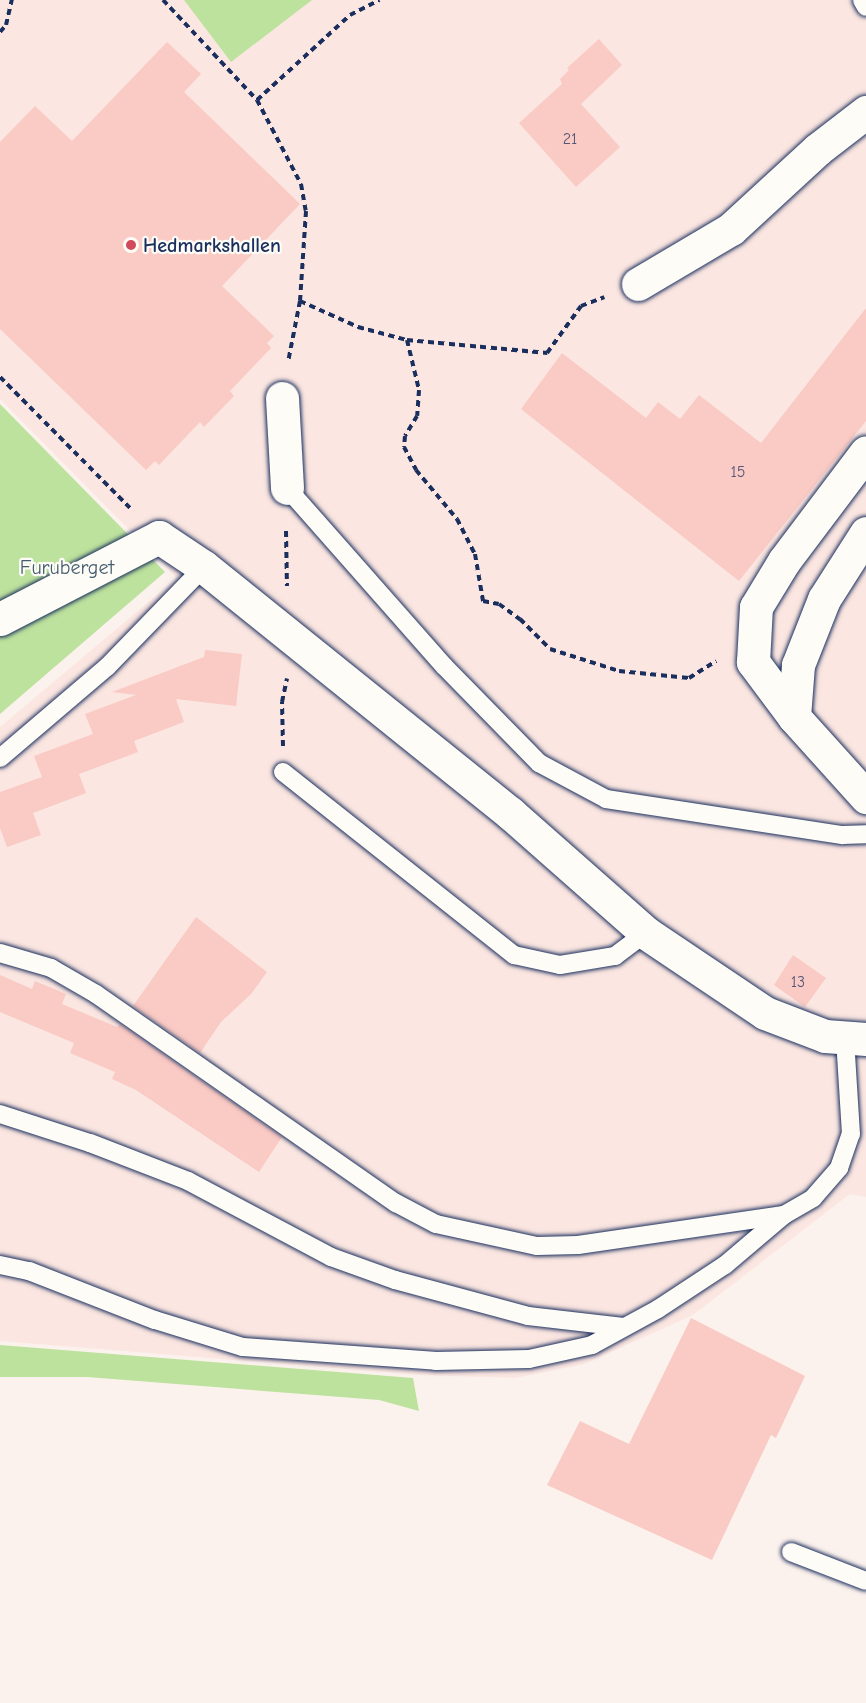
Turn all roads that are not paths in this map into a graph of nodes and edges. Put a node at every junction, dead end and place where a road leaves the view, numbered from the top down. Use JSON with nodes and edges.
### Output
{"nodes":[{"id":1,"x":862,"y":0,"type":"edge"},
{"id":2,"x":866,"y":7,"type":"edge"},
{"id":3,"x":866,"y":112,"type":"edge"},
{"id":4,"x":638,"y":284,"type":"road end"},
{"id":5,"x":282,"y":398,"type":"road end"},
{"id":6,"x":866,"y":452,"type":"edge"},
{"id":7,"x":287,"y":488,"type":"joint"},
{"id":8,"x":866,"y":533,"type":"edge"},
{"id":9,"x":204,"y":567,"type":"junction"},
{"id":10,"x":0,"y":619,"type":"edge"},
{"id":11,"x":794,"y":717,"type":"junction"},
{"id":12,"x":0,"y":758,"type":"edge"},
{"id":13,"x":283,"y":772,"type":"road end"},
{"id":14,"x":866,"y":797,"type":"edge"},
{"id":15,"x":866,"y":834,"type":"edge"},
{"id":16,"x":646,"y":933,"type":"junction"},
{"id":17,"x":0,"y":953,"type":"edge"},
{"id":18,"x":855,"y":1038,"type":"edge"},
{"id":19,"x":0,"y":1114,"type":"edge"},
{"id":20,"x":858,"y":1136,"type":"edge"},
{"id":21,"x":784,"y":1215,"type":"junction"},
{"id":22,"x":0,"y":1265,"type":"edge"},
{"id":23,"x":625,"y":1327,"type":"junction"},
{"id":24,"x":791,"y":1552,"type":"dead end"},
{"id":25,"x":866,"y":1581,"type":"edge"}],
"edges":[{"from":1,"to":2,"type":"lane"},
{"from":3,"to":4,"type":"street"},
{"from":5,"to":7,"type":"street"},
{"from":6,"to":11,"type":"street"},
{"from":7,"to":15,"type":"lane"},
{"from":8,"to":11,"type":"street"},
{"from":9,"to":10,"type":"street"},
{"from":9,"to":12,"type":"lane"},
{"from":9,"to":16,"type":"street"},
{"from":11,"to":14,"type":"street"},
{"from":13,"to":16,"type":"lane"},
{"from":16,"to":18,"type":"street"},
{"from":17,"to":21,"type":"lane"},
{"from":18,"to":20,"type":"lane"},
{"from":19,"to":23,"type":"lane"},
{"from":20,"to":21,"type":"lane"},
{"from":21,"to":23,"type":"lane"},
{"from":22,"to":23,"type":"lane"},
{"from":24,"to":25,"type":"lane"}]}
